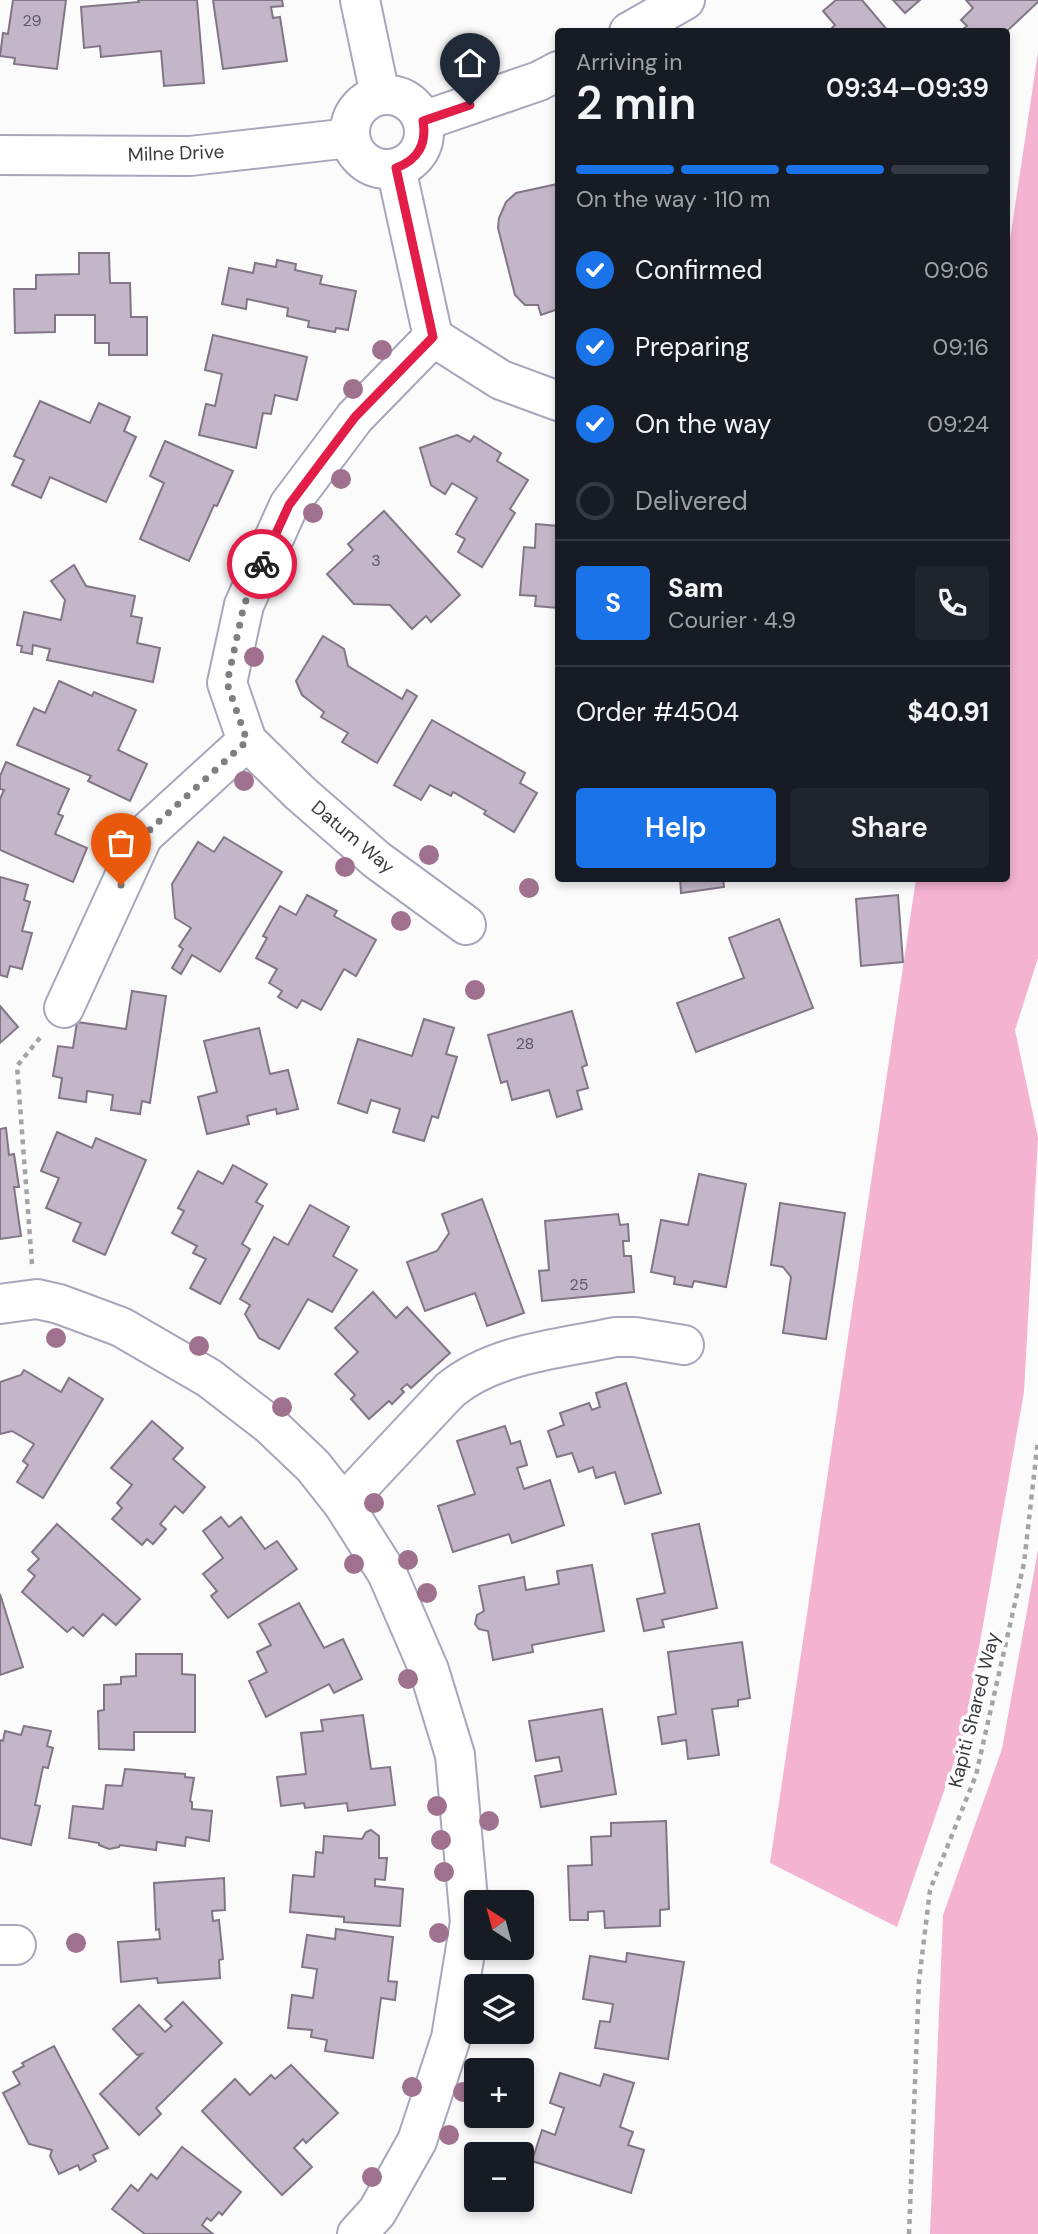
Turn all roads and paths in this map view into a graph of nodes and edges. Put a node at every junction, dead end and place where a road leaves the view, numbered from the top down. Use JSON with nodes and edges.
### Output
{"nodes":[{"id":1,"x":360,"y":0,"type":"edge"},
{"id":2,"x":685,"y":0,"type":"edge"},
{"id":3,"x":636,"y":28,"type":"edge"},
{"id":4,"x":555,"y":73,"type":"edge"},
{"id":5,"x":380,"y":95,"type":"junction"},
{"id":6,"x":423,"y":121,"type":"junction"},
{"id":7,"x":350,"y":138,"type":"junction"},
{"id":8,"x":0,"y":155,"type":"edge"},
{"id":9,"x":396,"y":168,"type":"junction"},
{"id":10,"x":433,"y":337,"type":"junction"},
{"id":11,"x":555,"y":400,"type":"edge"},
{"id":12,"x":247,"y":741,"type":"junction"},
{"id":13,"x":466,"y":925,"type":"dead end"},
{"id":14,"x":64,"y":1008,"type":"joint"},
{"id":15,"x":18,"y":1302,"type":"edge"},
{"id":16,"x":684,"y":1345,"type":"dead end"},
{"id":17,"x":1038,"y":1440,"type":"edge"},
{"id":18,"x":343,"y":1504,"type":"junction"},
{"id":19,"x":357,"y":2234,"type":"edge"},
{"id":20,"x":909,"y":2234,"type":"edge"}],
"edges":[{"from":1,"to":5,"type":"street"},
{"from":2,"to":3,"type":"street"},
{"from":4,"to":6,"type":"street"},
{"from":5,"to":6,"type":"street"},
{"from":5,"to":7,"type":"street"},
{"from":6,"to":9,"type":"street"},
{"from":7,"to":8,"type":"street","name":"Milne Drive"},
{"from":7,"to":9,"type":"street"},
{"from":9,"to":10,"type":"street"},
{"from":10,"to":11,"type":"street"},
{"from":10,"to":12,"type":"street","name":"Datum Way"},
{"from":12,"to":13,"type":"street","name":"Datum Way"},
{"from":12,"to":14,"type":"street"},
{"from":14,"to":15,"type":"path"},
{"from":15,"to":18,"type":"street"},
{"from":16,"to":18,"type":"street"},
{"from":17,"to":20,"type":"path","name":"Kapiti Shared Way"},
{"from":18,"to":19,"type":"street"}]}
